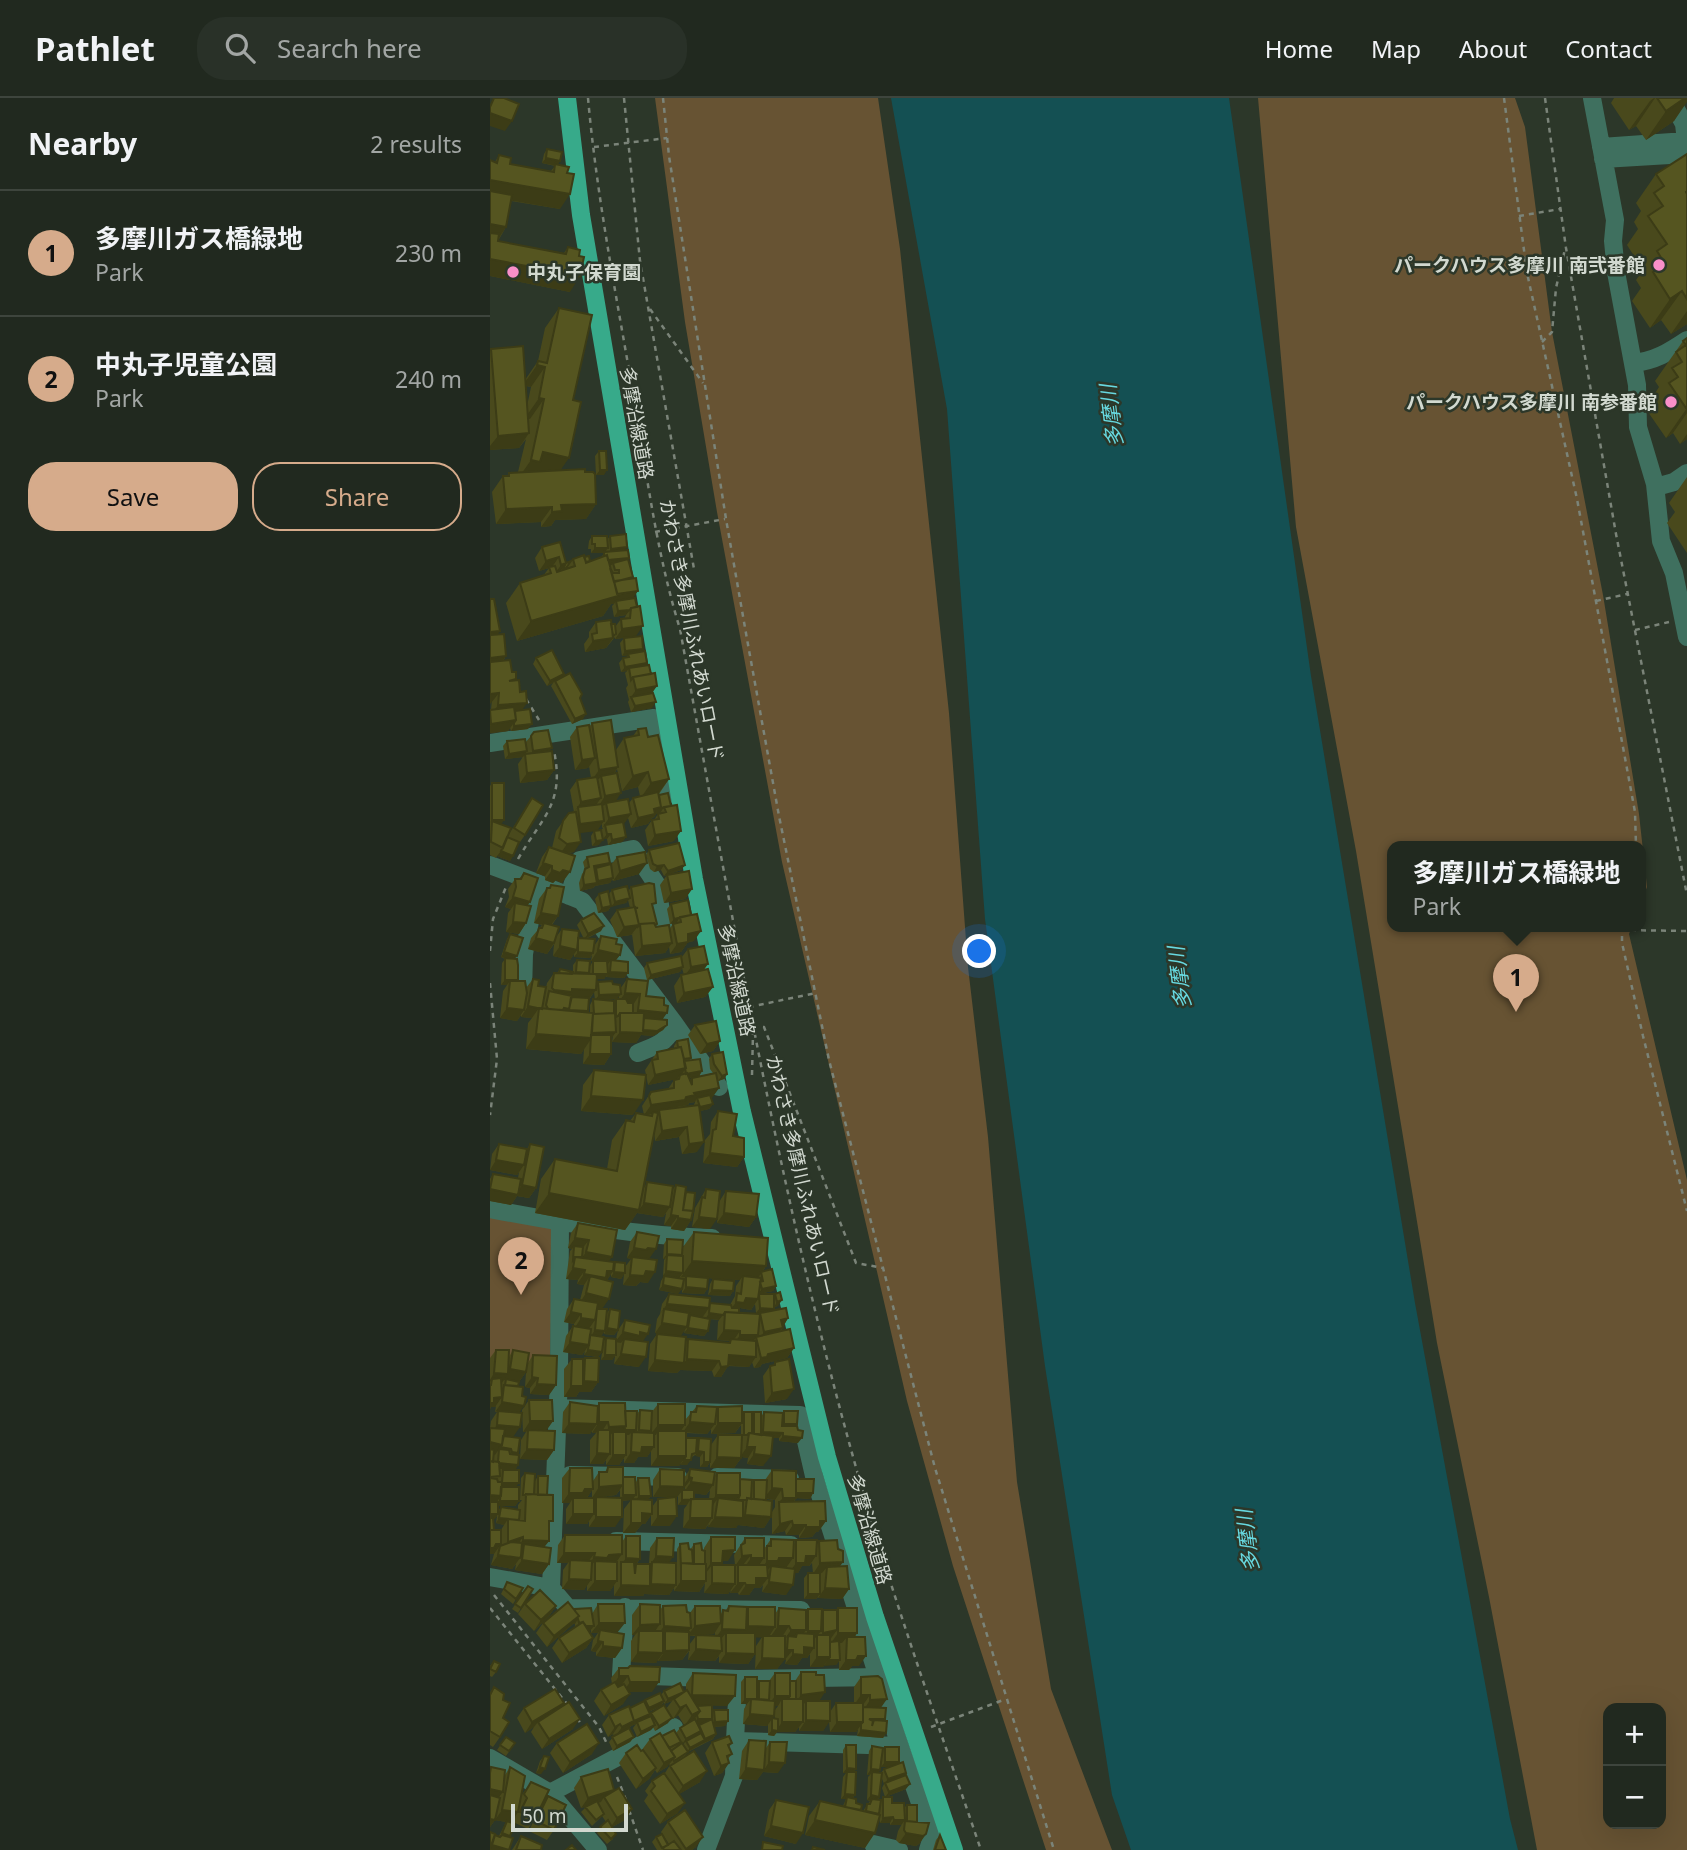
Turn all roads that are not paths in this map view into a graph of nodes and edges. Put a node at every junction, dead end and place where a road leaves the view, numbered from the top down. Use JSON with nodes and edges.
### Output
{"nodes":[{"id":1,"x":568,"y":98,"type":"edge"},
{"id":2,"x":1592,"y":98,"type":"edge"},
{"id":3,"x":1670,"y":98,"type":"edge"},
{"id":4,"x":1687,"y":141,"type":"edge"},
{"id":5,"x":1602,"y":153,"type":"junction"},
{"id":6,"x":1687,"y":154,"type":"edge"},
{"id":7,"x":1687,"y":340,"type":"edge"},
{"id":8,"x":1633,"y":363,"type":"junction"},
{"id":9,"x":1687,"y":473,"type":"edge"},
{"id":10,"x":1656,"y":487,"type":"junction"},
{"id":11,"x":1682,"y":617,"type":"edge"},
{"id":12,"x":1687,"y":637,"type":"edge"},
{"id":13,"x":490,"y":743,"type":"edge"},
{"id":14,"x":667,"y":795,"type":"edge"},
{"id":15,"x":490,"y":865,"type":"edge"},
{"id":16,"x":676,"y":882,"type":"junction"},
{"id":17,"x":537,"y":883,"type":"junction"},
{"id":18,"x":635,"y":888,"type":"edge"},
{"id":19,"x":583,"y":897,"type":"junction"},
{"id":20,"x":664,"y":931,"type":"edge"},
{"id":21,"x":523,"y":993,"type":"edge"},
{"id":22,"x":674,"y":1023,"type":"junction"},
{"id":23,"x":638,"y":1053,"type":"dead end"},
{"id":24,"x":719,"y":1087,"type":"edge"},
{"id":25,"x":490,"y":1209,"type":"edge"},
{"id":26,"x":560,"y":1222,"type":"junction"},
{"id":27,"x":725,"y":1238,"type":"edge"},
{"id":28,"x":558,"y":1408,"type":"junction"},
{"id":29,"x":555,"y":1474,"type":"junction"},
{"id":30,"x":815,"y":1479,"type":"junction"},
{"id":31,"x":593,"y":1540,"type":"edge"},
{"id":32,"x":822,"y":1546,"type":"junction"},
{"id":33,"x":490,"y":1577,"type":"edge"},
{"id":34,"x":551,"y":1587,"type":"junction"},
{"id":35,"x":625,"y":1607,"type":"junction"},
{"id":36,"x":816,"y":1611,"type":"edge"},
{"id":37,"x":885,"y":1677,"type":"junction"},
{"id":38,"x":737,"y":1679,"type":"junction"},
{"id":39,"x":674,"y":1727,"type":"edge"},
{"id":40,"x":735,"y":1741,"type":"junction"},
{"id":41,"x":900,"y":1746,"type":"junction"},
{"id":42,"x":490,"y":1758,"type":"edge"},
{"id":43,"x":550,"y":1793,"type":"junction"},
{"id":44,"x":936,"y":1840,"type":"edge"},
{"id":45,"x":873,"y":1844,"type":"edge"},
{"id":46,"x":598,"y":1850,"type":"edge"},
{"id":47,"x":706,"y":1850,"type":"edge"},
{"id":48,"x":900,"y":1850,"type":"edge"},
{"id":49,"x":954,"y":1850,"type":"edge"}],
"edges":[{"from":1,"to":16,"type":"main road","name":"多摩沿線道路"},
{"from":2,"to":5,"type":"street"},
{"from":3,"to":4,"type":"street"},
{"from":4,"to":5,"type":"street"},
{"from":5,"to":6,"type":"street"},
{"from":5,"to":8,"type":"street"},
{"from":7,"to":8,"type":"street"},
{"from":8,"to":10,"type":"street"},
{"from":9,"to":10,"type":"street"},
{"from":10,"to":11,"type":"street"},
{"from":11,"to":12,"type":"street"},
{"from":13,"to":14,"type":"street"},
{"from":15,"to":17,"type":"street"},
{"from":16,"to":18,"type":"street"},
{"from":16,"to":19,"type":"street"},
{"from":16,"to":20,"type":"street"},
{"from":16,"to":37,"type":"main road","name":"多摩沿線道路"},
{"from":17,"to":19,"type":"street"},
{"from":17,"to":21,"type":"street"},
{"from":19,"to":22,"type":"street"},
{"from":22,"to":23,"type":"street"},
{"from":22,"to":24,"type":"street"},
{"from":25,"to":26,"type":"street"},
{"from":26,"to":27,"type":"street"},
{"from":26,"to":28,"type":"street"},
{"from":28,"to":29,"type":"street"},
{"from":28,"to":30,"type":"street"},
{"from":29,"to":30,"type":"street"},
{"from":29,"to":34,"type":"street"},
{"from":30,"to":32,"type":"street"},
{"from":31,"to":32,"type":"street"},
{"from":32,"to":37,"type":"street"},
{"from":33,"to":34,"type":"street"},
{"from":34,"to":35,"type":"street"},
{"from":35,"to":36,"type":"street"},
{"from":35,"to":38,"type":"street"},
{"from":37,"to":38,"type":"street"},
{"from":37,"to":41,"type":"street"},
{"from":37,"to":44,"type":"main road","name":"多摩沿線道路"},
{"from":38,"to":40,"type":"street"},
{"from":39,"to":43,"type":"street"},
{"from":40,"to":41,"type":"street"},
{"from":40,"to":47,"type":"street"},
{"from":41,"to":44,"type":"street"},
{"from":42,"to":43,"type":"street"},
{"from":43,"to":46,"type":"street"},
{"from":44,"to":49,"type":"main road","name":"多摩沿線道路"},
{"from":45,"to":48,"type":"street"}]}
